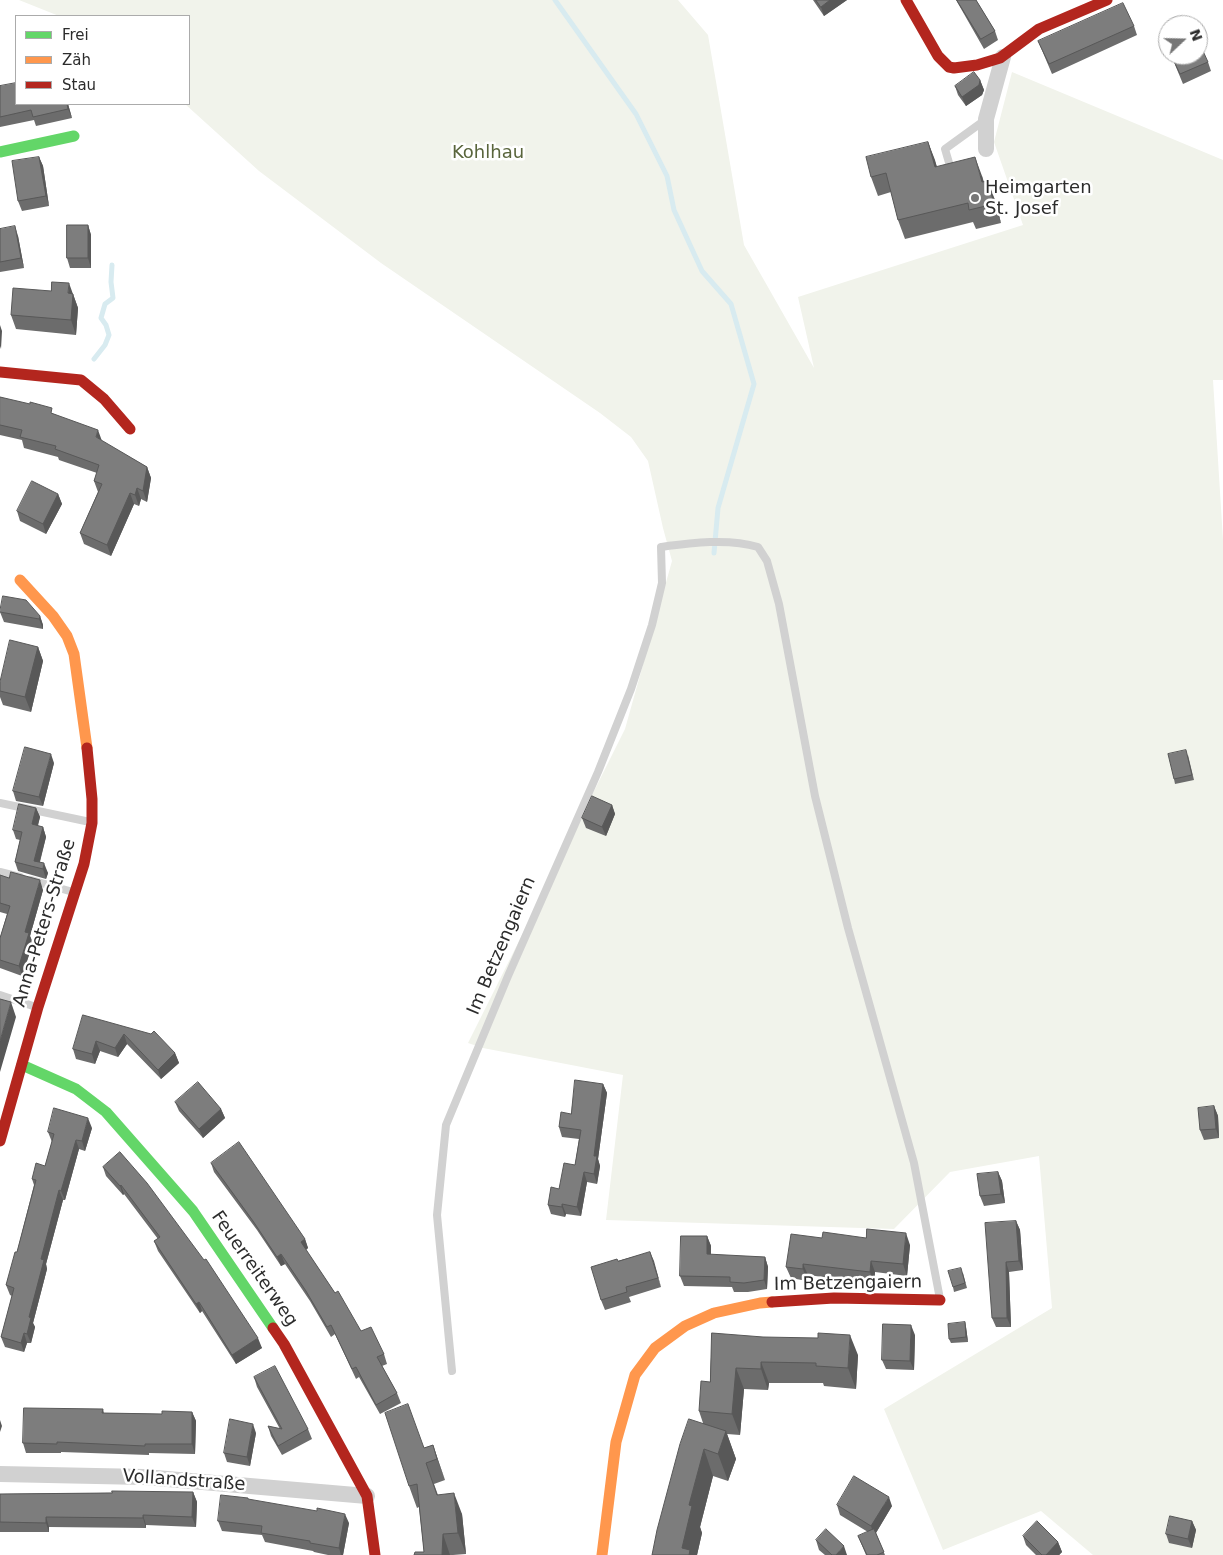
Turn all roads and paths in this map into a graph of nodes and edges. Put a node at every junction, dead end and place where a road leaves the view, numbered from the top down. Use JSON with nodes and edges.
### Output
{"nodes":[{"id":1,"x":906,"y":0,"type":"edge"},
{"id":2,"x":1108,"y":0,"type":"edge"},
{"id":3,"x":1003,"y":57,"type":"junction"},
{"id":4,"x":986,"y":119,"type":"junction"},
{"id":5,"x":74,"y":136,"type":"dead end"},
{"id":6,"x":986,"y":149,"type":"dead end"},
{"id":7,"x":0,"y":152,"type":"edge"},
{"id":8,"x":952,"y":175,"type":"edge"},
{"id":9,"x":0,"y":372,"type":"edge"},
{"id":10,"x":130,"y":429,"type":"dead end"},
{"id":11,"x":20,"y":580,"type":"dead end"},
{"id":12,"x":0,"y":803,"type":"edge"},
{"id":13,"x":92,"y":823,"type":"junction"},
{"id":14,"x":0,"y":872,"type":"edge"},
{"id":15,"x":76,"y":892,"type":"junction"},
{"id":16,"x":0,"y":995,"type":"edge"},
{"id":17,"x":38,"y":1007,"type":"junction"},
{"id":18,"x":22,"y":1065,"type":"junction"},
{"id":19,"x":0,"y":1141,"type":"edge"},
{"id":20,"x":940,"y":1300,"type":"joint"},
{"id":21,"x":452,"y":1371,"type":"dead end"},
{"id":22,"x":0,"y":1474,"type":"edge"},
{"id":23,"x":367,"y":1496,"type":"junction"},
{"id":24,"x":375,"y":1555,"type":"edge"},
{"id":25,"x":602,"y":1555,"type":"edge"}],
"edges":[{"from":1,"to":3,"type":"street"},
{"from":2,"to":3,"type":"street"},
{"from":3,"to":4,"type":"street"},
{"from":4,"to":6,"type":"street"},
{"from":4,"to":8,"type":"lane"},
{"from":5,"to":7,"type":"street"},
{"from":9,"to":10,"type":"street"},
{"from":11,"to":13,"type":"street","name":"Anna-Peters-Straße"},
{"from":12,"to":13,"type":"lane"},
{"from":13,"to":15,"type":"street","name":"Anna-Peters-Straße"},
{"from":14,"to":15,"type":"lane"},
{"from":15,"to":17,"type":"street","name":"Anna-Peters-Straße"},
{"from":16,"to":17,"type":"lane"},
{"from":17,"to":18,"type":"street","name":"Anna-Peters-Straße"},
{"from":18,"to":19,"type":"street","name":"Anna-Peters-Straße"},
{"from":18,"to":23,"type":"street","name":"Feuerreiterweg"},
{"from":20,"to":21,"type":"lane","name":"Im Betzengaiern"},
{"from":20,"to":25,"type":"street","name":"Im Betzengaiern"},
{"from":22,"to":23,"type":"street","name":"Vollandstraße"},
{"from":23,"to":24,"type":"street","name":"Feuerreiterweg"}]}
